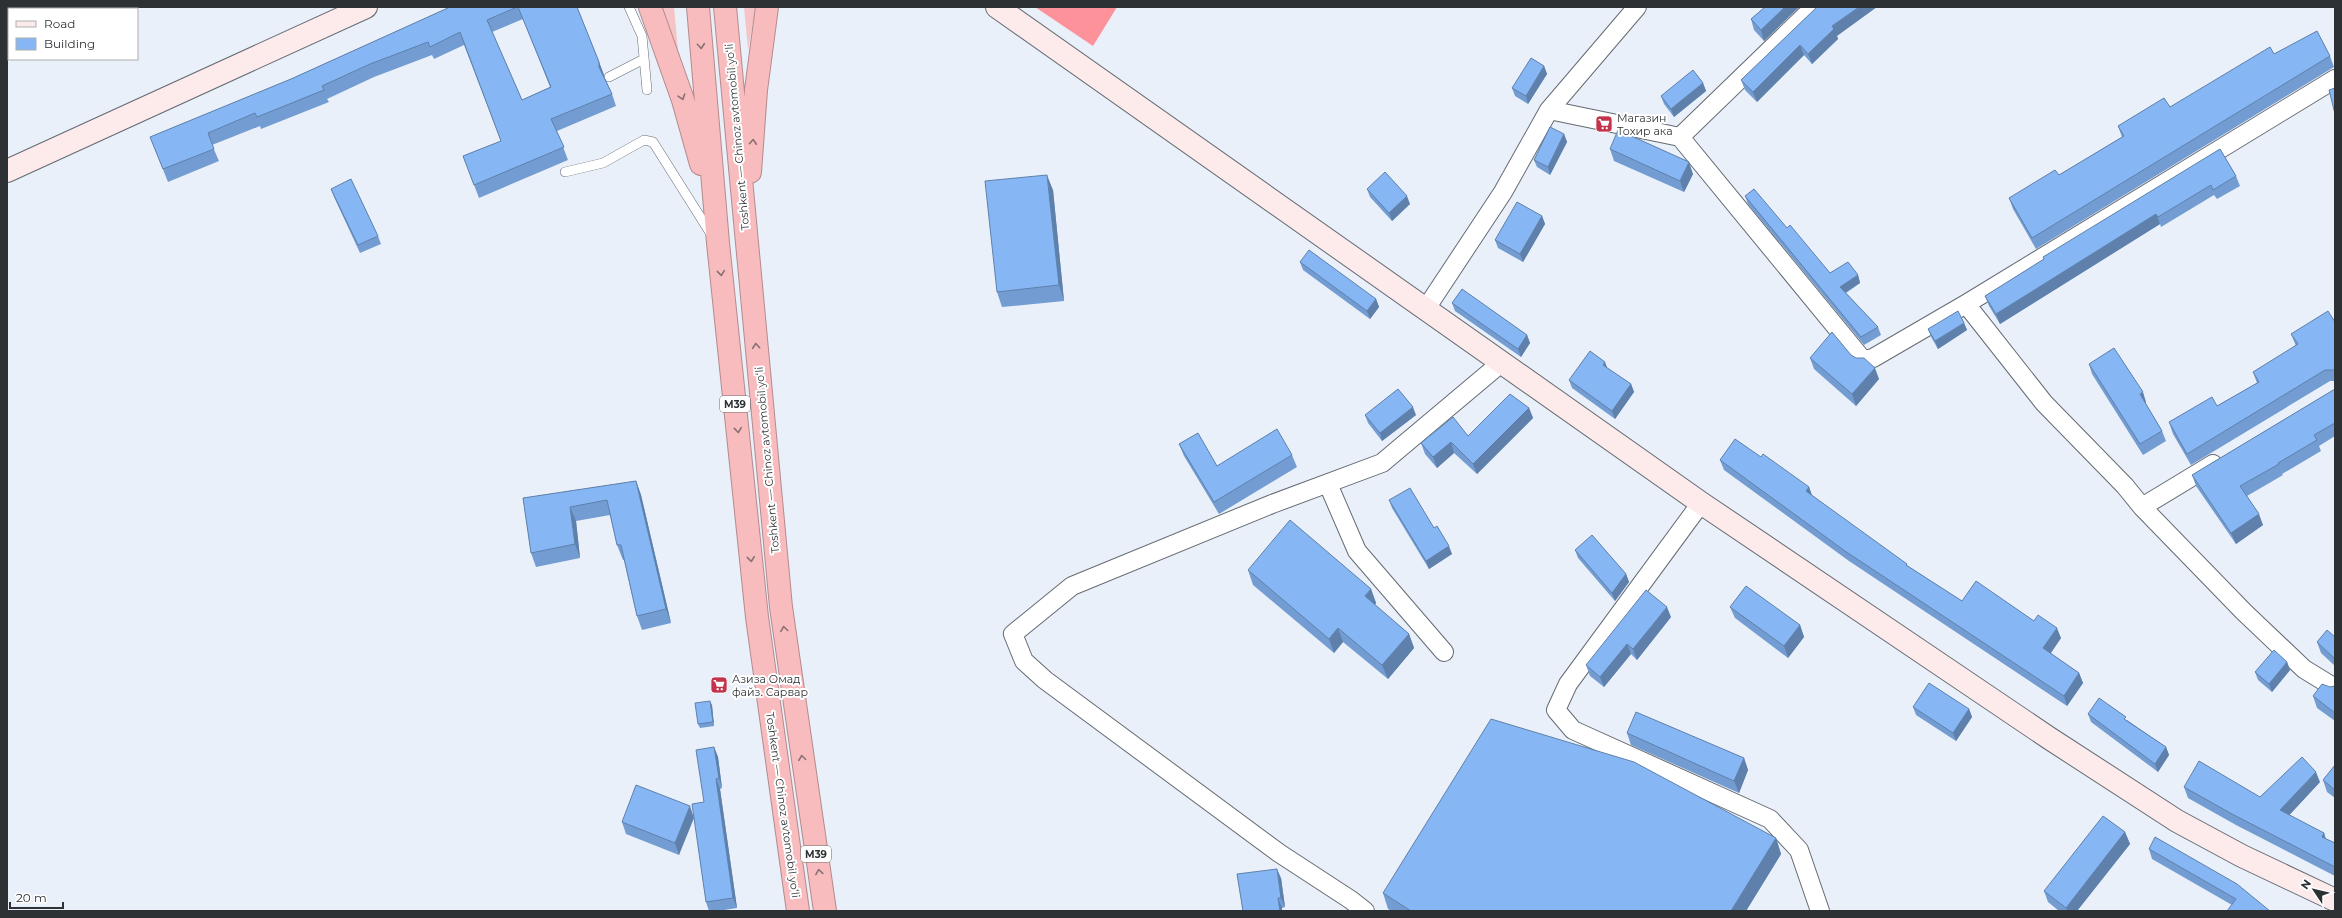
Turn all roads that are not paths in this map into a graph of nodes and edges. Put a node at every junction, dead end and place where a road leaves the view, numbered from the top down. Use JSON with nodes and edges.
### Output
{"nodes":[{"id":1,"x":366,"y":7,"type":"edge"},
{"id":2,"x":629,"y":7,"type":"edge"},
{"id":3,"x":650,"y":7,"type":"edge"},
{"id":4,"x":698,"y":7,"type":"edge"},
{"id":5,"x":725,"y":7,"type":"edge"},
{"id":6,"x":767,"y":7,"type":"edge"},
{"id":7,"x":997,"y":7,"type":"edge"},
{"id":8,"x":1637,"y":7,"type":"edge"},
{"id":9,"x":1817,"y":7,"type":"edge"},
{"id":10,"x":650,"y":34,"type":"junction"},
{"id":11,"x":644,"y":59,"type":"junction"},
{"id":12,"x":609,"y":77,"type":"dead end"},
{"id":13,"x":2335,"y":79,"type":"edge"},
{"id":14,"x":647,"y":90,"type":"dead end"},
{"id":15,"x":1549,"y":110,"type":"junction"},
{"id":16,"x":1680,"y":137,"type":"junction"},
{"id":17,"x":7,"y":171,"type":"edge"},
{"id":18,"x":565,"y":172,"type":"dead end"},
{"id":19,"x":746,"y":237,"type":"junction"},
{"id":20,"x":718,"y":243,"type":"junction"},
{"id":21,"x":1966,"y":304,"type":"junction"},
{"id":22,"x":1425,"y":310,"type":"junction"},
{"id":23,"x":1501,"y":363,"type":"junction"},
{"id":24,"x":2228,"y":454,"type":"edge"},
{"id":25,"x":1328,"y":484,"type":"junction"},
{"id":26,"x":1701,"y":503,"type":"junction"},
{"id":27,"x":2142,"y":507,"type":"junction"},
{"id":28,"x":1444,"y":652,"type":"dead end"},
{"id":29,"x":2335,"y":688,"type":"edge"},
{"id":30,"x":2335,"y":900,"type":"edge"},
{"id":31,"x":798,"y":911,"type":"edge"},
{"id":32,"x":825,"y":911,"type":"edge"},
{"id":33,"x":1365,"y":911,"type":"edge"},
{"id":34,"x":1820,"y":911,"type":"edge"}],
"edges":[{"from":1,"to":17,"type":"main road"},
{"from":2,"to":10,"type":"lane"},
{"from":3,"to":10,"type":"highway"},
{"from":4,"to":20,"type":"highway","name":"Toshkent — Chinoz avtomobil yoʻli","number":"M39","one_way":true},
{"from":5,"to":19,"type":"highway","name":"Toshkent — Chinoz avtomobil yoʻli","number":"M39"},
{"from":19,"to":6,"type":"highway","one_way":true},
{"from":7,"to":22,"type":"main road"},
{"from":8,"to":15,"type":"street"},
{"from":9,"to":16,"type":"street"},
{"from":10,"to":11,"type":"lane"},
{"from":10,"to":20,"type":"highway","one_way":true},
{"from":11,"to":12,"type":"lane"},
{"from":11,"to":14,"type":"lane"},
{"from":13,"to":21,"type":"street"},
{"from":15,"to":16,"type":"street"},
{"from":15,"to":22,"type":"street"},
{"from":16,"to":21,"type":"street"},
{"from":18,"to":20,"type":"lane"},
{"from":32,"to":19,"type":"highway","name":"Toshkent — Chinoz avtomobil yoʻli","number":"M39","one_way":true},
{"from":20,"to":31,"type":"highway","name":"Toshkent — Chinoz avtomobil yoʻli","number":"M39","one_way":true},
{"from":21,"to":27,"type":"street"},
{"from":22,"to":23,"type":"main road"},
{"from":23,"to":25,"type":"street"},
{"from":23,"to":26,"type":"main road"},
{"from":24,"to":27,"type":"street"},
{"from":25,"to":28,"type":"street"},
{"from":25,"to":33,"type":"street"},
{"from":26,"to":30,"type":"main road"},
{"from":26,"to":34,"type":"street"},
{"from":27,"to":29,"type":"street"}]}
